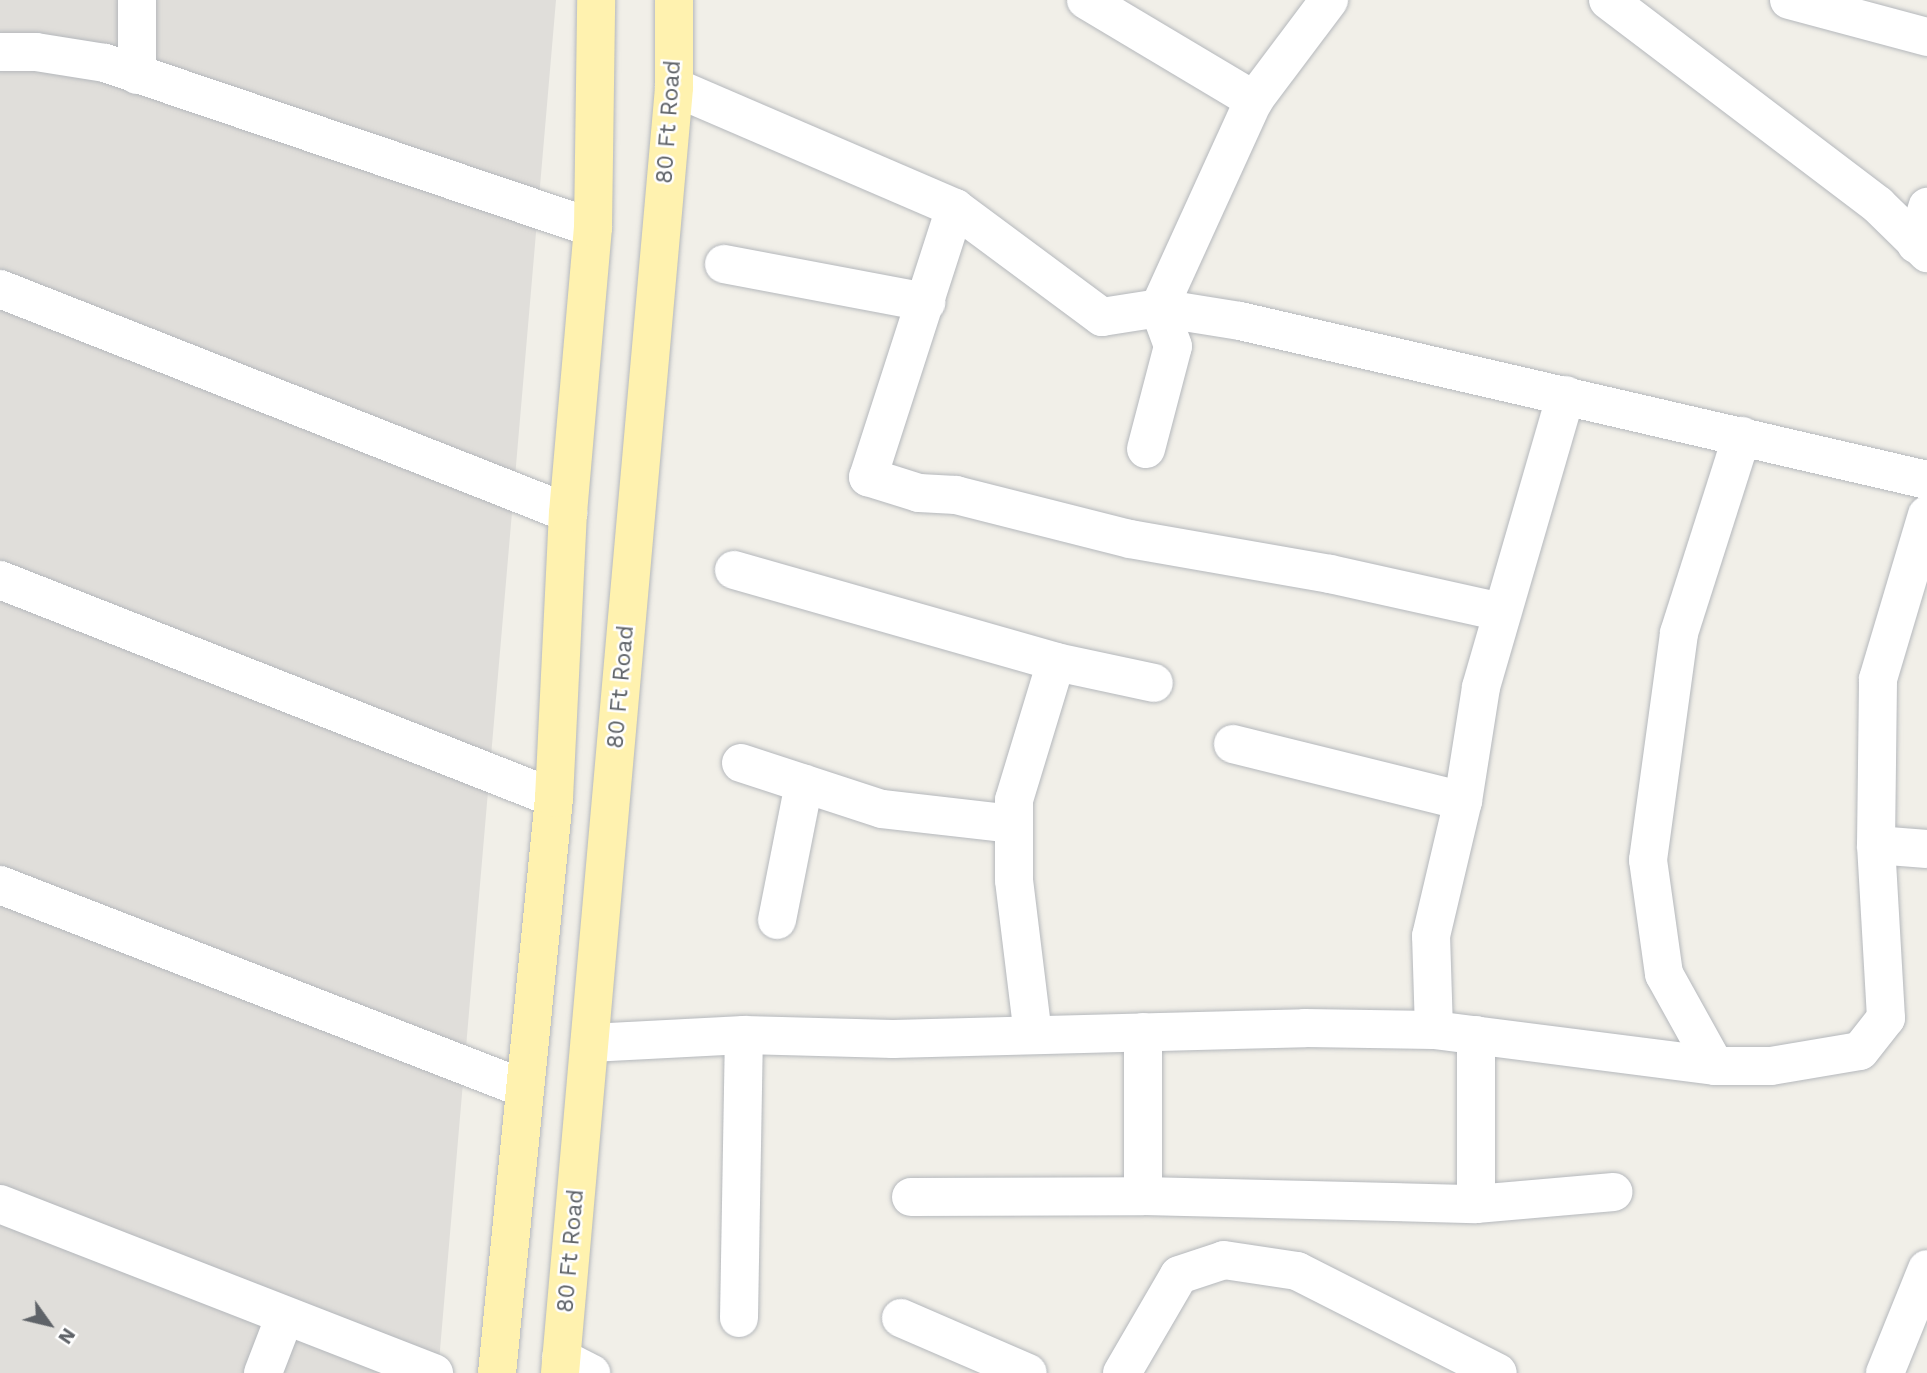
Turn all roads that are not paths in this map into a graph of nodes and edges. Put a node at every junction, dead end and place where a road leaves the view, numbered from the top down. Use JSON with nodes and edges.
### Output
{"nodes":[{"id":1,"x":137,"y":0,"type":"edge"},
{"id":2,"x":596,"y":0,"type":"edge"},
{"id":3,"x":674,"y":0,"type":"edge"},
{"id":4,"x":1086,"y":0,"type":"edge"},
{"id":5,"x":1329,"y":0,"type":"edge"},
{"id":6,"x":1608,"y":0,"type":"edge"},
{"id":7,"x":1789,"y":0,"type":"edge"},
{"id":8,"x":1927,"y":37,"type":"edge"},
{"id":9,"x":0,"y":52,"type":"edge"},
{"id":10,"x":137,"y":75,"type":"junction"},
{"id":11,"x":674,"y":87,"type":"junction"},
{"id":12,"x":1254,"y":100,"type":"junction"},
{"id":13,"x":1927,"y":207,"type":"edge"},
{"id":14,"x":955,"y":208,"type":"junction"},
{"id":15,"x":593,"y":228,"type":"junction"},
{"id":16,"x":1922,"y":249,"type":"edge"},
{"id":17,"x":724,"y":264,"type":"dead end"},
{"id":18,"x":0,"y":289,"type":"edge"},
{"id":19,"x":926,"y":302,"type":"junction"},
{"id":20,"x":1159,"y":308,"type":"junction"},
{"id":21,"x":1566,"y":394,"type":"junction"},
{"id":22,"x":1742,"y":436,"type":"junction"},
{"id":23,"x":1146,"y":449,"type":"dead end"},
{"id":24,"x":1927,"y":480,"type":"edge"},
{"id":25,"x":568,"y":513,"type":"junction"},
{"id":26,"x":1927,"y":515,"type":"edge"},
{"id":27,"x":734,"y":570,"type":"dead end"},
{"id":28,"x":0,"y":580,"type":"edge"},
{"id":29,"x":1500,"y":612,"type":"junction"},
{"id":30,"x":1056,"y":662,"type":"junction"},
{"id":31,"x":1154,"y":683,"type":"dead end"},
{"id":32,"x":1233,"y":744,"type":"dead end"},
{"id":33,"x":741,"y":763,"type":"dead end"},
{"id":34,"x":804,"y":783,"type":"junction"},
{"id":35,"x":554,"y":798,"type":"junction"},
{"id":36,"x":1463,"y":801,"type":"junction"},
{"id":37,"x":1014,"y":824,"type":"junction"},
{"id":38,"x":1875,"y":845,"type":"junction"},
{"id":39,"x":1927,"y":849,"type":"edge"},
{"id":40,"x":0,"y":886,"type":"edge"},
{"id":41,"x":777,"y":920,"type":"dead end"},
{"id":42,"x":1434,"y":1030,"type":"junction"},
{"id":43,"x":1143,"y":1032,"type":"junction"},
{"id":44,"x":744,"y":1035,"type":"junction"},
{"id":45,"x":1033,"y":1035,"type":"junction"},
{"id":46,"x":1476,"y":1035,"type":"junction"},
{"id":47,"x":590,"y":1044,"type":"junction"},
{"id":48,"x":1715,"y":1066,"type":"junction"},
{"id":49,"x":525,"y":1089,"type":"junction"},
{"id":50,"x":1613,"y":1192,"type":"dead end"},
{"id":51,"x":1143,"y":1196,"type":"junction"},
{"id":52,"x":911,"y":1197,"type":"dead end"},
{"id":53,"x":0,"y":1204,"type":"edge"},
{"id":54,"x":1476,"y":1204,"type":"junction"},
{"id":55,"x":1927,"y":1269,"type":"edge"},
{"id":56,"x":285,"y":1316,"type":"junction"},
{"id":57,"x":739,"y":1318,"type":"dead end"},
{"id":58,"x":901,"y":1318,"type":"dead end"},
{"id":59,"x":571,"y":1368,"type":"edge"},
{"id":60,"x":263,"y":1373,"type":"edge"},
{"id":61,"x":433,"y":1373,"type":"edge"},
{"id":62,"x":497,"y":1373,"type":"edge"},
{"id":63,"x":1028,"y":1373,"type":"edge"},
{"id":64,"x":1122,"y":1373,"type":"edge"},
{"id":65,"x":1498,"y":1373,"type":"edge"},
{"id":66,"x":1885,"y":1373,"type":"edge"}],
"edges":[{"from":1,"to":10,"type":"street"},
{"from":2,"to":15,"type":"main road"},
{"from":3,"to":11,"type":"main road","name":"80 Ft Road"},
{"from":4,"to":12,"type":"street"},
{"from":5,"to":12,"type":"street"},
{"from":6,"to":16,"type":"street"},
{"from":7,"to":8,"type":"street"},
{"from":9,"to":10,"type":"street"},
{"from":10,"to":15,"type":"street"},
{"from":11,"to":14,"type":"street"},
{"from":11,"to":47,"type":"main road","name":"80 Ft Road"},
{"from":12,"to":20,"type":"street"},
{"from":13,"to":16,"type":"street"},
{"from":14,"to":19,"type":"street"},
{"from":14,"to":20,"type":"street"},
{"from":15,"to":25,"type":"main road"},
{"from":17,"to":19,"type":"street"},
{"from":18,"to":25,"type":"street"},
{"from":19,"to":29,"type":"street"},
{"from":20,"to":21,"type":"street"},
{"from":20,"to":23,"type":"street"},
{"from":21,"to":22,"type":"street"},
{"from":21,"to":29,"type":"street"},
{"from":22,"to":24,"type":"street"},
{"from":22,"to":48,"type":"street"},
{"from":25,"to":35,"type":"main road"},
{"from":26,"to":38,"type":"street"},
{"from":27,"to":30,"type":"street"},
{"from":28,"to":35,"type":"street"},
{"from":29,"to":36,"type":"street"},
{"from":30,"to":31,"type":"street"},
{"from":30,"to":37,"type":"street"},
{"from":32,"to":36,"type":"street"},
{"from":33,"to":34,"type":"street"},
{"from":34,"to":37,"type":"street"},
{"from":34,"to":41,"type":"street"},
{"from":35,"to":49,"type":"main road"},
{"from":36,"to":42,"type":"street"},
{"from":37,"to":45,"type":"street"},
{"from":38,"to":39,"type":"street"},
{"from":38,"to":48,"type":"street"},
{"from":40,"to":49,"type":"street"},
{"from":42,"to":43,"type":"street"},
{"from":42,"to":46,"type":"street"},
{"from":43,"to":45,"type":"street"},
{"from":43,"to":51,"type":"street"},
{"from":44,"to":45,"type":"street"},
{"from":44,"to":47,"type":"street"},
{"from":44,"to":57,"type":"street"},
{"from":46,"to":48,"type":"street"},
{"from":46,"to":54,"type":"street"},
{"from":47,"to":59,"type":"main road","name":"80 Ft Road"},
{"from":49,"to":62,"type":"main road"},
{"from":50,"to":54,"type":"street"},
{"from":51,"to":52,"type":"street"},
{"from":51,"to":54,"type":"street"},
{"from":53,"to":56,"type":"street"},
{"from":55,"to":66,"type":"street"},
{"from":56,"to":60,"type":"street"},
{"from":56,"to":61,"type":"street"},
{"from":58,"to":63,"type":"street"},
{"from":64,"to":65,"type":"street"}]}
